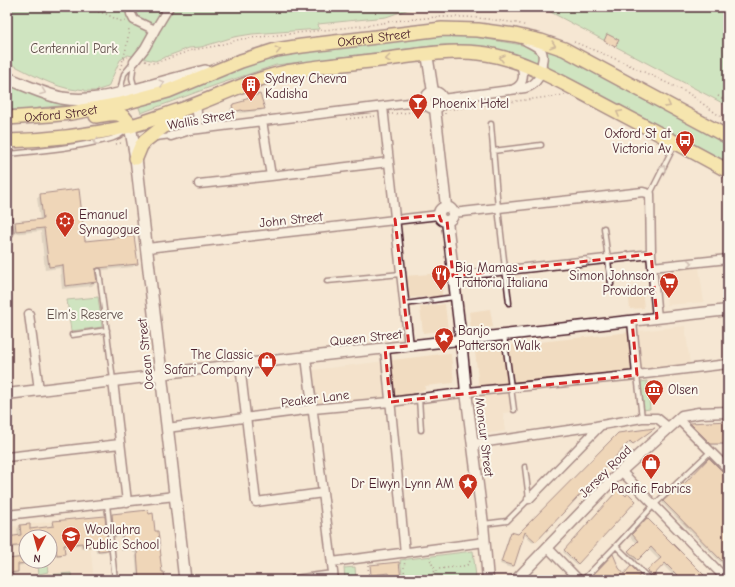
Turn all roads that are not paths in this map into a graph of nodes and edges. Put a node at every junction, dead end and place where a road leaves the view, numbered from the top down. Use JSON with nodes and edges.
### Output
{"nodes":[{"id":1,"x":130,"y":7,"type":"edge"},
{"id":2,"x":169,"y":7,"type":"edge"},
{"id":3,"x":155,"y":30,"type":"junction"},
{"id":4,"x":515,"y":36,"type":"junction"},
{"id":5,"x":427,"y":54,"type":"junction"},
{"id":6,"x":241,"y":61,"type":"junction"},
{"id":7,"x":134,"y":62,"type":"junction"},
{"id":8,"x":521,"y":64,"type":"junction"},
{"id":9,"x":541,"y":73,"type":"junction"},
{"id":10,"x":7,"y":78,"type":"edge"},
{"id":11,"x":514,"y":89,"type":"junction"},
{"id":12,"x":135,"y":90,"type":"junction"},
{"id":13,"x":433,"y":92,"type":"junction"},
{"id":14,"x":118,"y":94,"type":"junction"},
{"id":15,"x":442,"y":99,"type":"junction"},
{"id":16,"x":425,"y":102,"type":"junction"},
{"id":17,"x":196,"y":104,"type":"junction"},
{"id":18,"x":179,"y":111,"type":"junction"},
{"id":19,"x":384,"y":111,"type":"junction"},
{"id":20,"x":436,"y":111,"type":"junction"},
{"id":21,"x":71,"y":113,"type":"junction"},
{"id":22,"x":7,"y":118,"type":"edge"},
{"id":23,"x":262,"y":121,"type":"junction"},
{"id":24,"x":491,"y":124,"type":"dead end"},
{"id":25,"x":130,"y":126,"type":"junction"},
{"id":26,"x":199,"y":129,"type":"junction"},
{"id":27,"x":7,"y":134,"type":"edge"},
{"id":28,"x":171,"y":136,"type":"joint"},
{"id":29,"x":728,"y":137,"type":"edge"},
{"id":30,"x":46,"y":139,"type":"junction"},
{"id":31,"x":147,"y":139,"type":"junction"},
{"id":32,"x":7,"y":141,"type":"edge"},
{"id":33,"x":676,"y":142,"type":"junction"},
{"id":34,"x":541,"y":145,"type":"dead end"},
{"id":35,"x":493,"y":151,"type":"junction"},
{"id":36,"x":7,"y":154,"type":"edge"},
{"id":37,"x":136,"y":158,"type":"junction"},
{"id":38,"x":389,"y":162,"type":"junction"},
{"id":39,"x":728,"y":170,"type":"edge"},
{"id":40,"x":271,"y":176,"type":"junction"},
{"id":41,"x":199,"y":184,"type":"dead end"},
{"id":42,"x":650,"y":194,"type":"junction"},
{"id":43,"x":498,"y":208,"type":"junction"},
{"id":44,"x":449,"y":213,"type":"junction"},
{"id":45,"x":7,"y":215,"type":"edge"},
{"id":46,"x":438,"y":215,"type":"joint"},
{"id":47,"x":395,"y":219,"type":"junction"},
{"id":48,"x":604,"y":228,"type":"dead end"},
{"id":49,"x":9,"y":233,"type":"dead end"},
{"id":50,"x":147,"y":248,"type":"junction"},
{"id":51,"x":650,"y":254,"type":"junction"},
{"id":52,"x":608,"y":259,"type":"junction"},
{"id":53,"x":728,"y":259,"type":"edge"},
{"id":54,"x":652,"y":267,"type":"junction"},
{"id":55,"x":505,"y":270,"type":"junction"},
{"id":56,"x":99,"y":271,"type":"dead end"},
{"id":57,"x":401,"y":274,"type":"junction"},
{"id":58,"x":453,"y":276,"type":"junction"},
{"id":59,"x":327,"y":281,"type":"dead end"},
{"id":60,"x":611,"y":284,"type":"dead end"},
{"id":61,"x":456,"y":297,"type":"junction"},
{"id":62,"x":509,"y":302,"type":"dead end"},
{"id":63,"x":404,"y":304,"type":"junction"},
{"id":64,"x":728,"y":310,"type":"edge"},
{"id":65,"x":29,"y":314,"type":"dead end"},
{"id":66,"x":656,"y":318,"type":"junction"},
{"id":67,"x":632,"y":321,"type":"junction"},
{"id":68,"x":107,"y":330,"type":"junction"},
{"id":69,"x":72,"y":335,"type":"dead end"},
{"id":70,"x":504,"y":335,"type":"junction"},
{"id":71,"x":461,"y":340,"type":"junction"},
{"id":72,"x":409,"y":346,"type":"junction"},
{"id":73,"x":385,"y":348,"type":"junction"},
{"id":74,"x":306,"y":357,"type":"junction"},
{"id":75,"x":240,"y":364,"type":"junction"},
{"id":76,"x":728,"y":364,"type":"edge"},
{"id":77,"x":161,"y":373,"type":"junction"},
{"id":78,"x":637,"y":375,"type":"junction"},
{"id":79,"x":113,"y":381,"type":"junction"},
{"id":80,"x":512,"y":388,"type":"junction"},
{"id":81,"x":39,"y":390,"type":"junction"},
{"id":82,"x":466,"y":392,"type":"junction"},
{"id":83,"x":7,"y":394,"type":"edge"},
{"id":84,"x":419,"y":398,"type":"junction"},
{"id":85,"x":390,"y":402,"type":"junction"},
{"id":86,"x":313,"y":409,"type":"junction"},
{"id":87,"x":514,"y":410,"type":"dead end"},
{"id":88,"x":728,"y":412,"type":"edge"},
{"id":89,"x":246,"y":418,"type":"junction"},
{"id":90,"x":642,"y":418,"type":"junction"},
{"id":91,"x":678,"y":419,"type":"junction"},
{"id":92,"x":601,"y":425,"type":"junction"},
{"id":93,"x":168,"y":428,"type":"junction"},
{"id":94,"x":668,"y":428,"type":"junction"},
{"id":95,"x":422,"y":430,"type":"dead end"},
{"id":96,"x":120,"y":444,"type":"junction"},
{"id":97,"x":473,"y":444,"type":"junction"},
{"id":98,"x":710,"y":452,"type":"junction"},
{"id":99,"x":7,"y":457,"type":"edge"},
{"id":100,"x":726,"y":464,"type":"edge"},
{"id":101,"x":525,"y":467,"type":"dead end"},
{"id":102,"x":621,"y":471,"type":"junction"},
{"id":103,"x":323,"y":493,"type":"junction"},
{"id":104,"x":175,"y":496,"type":"junction"},
{"id":105,"x":529,"y":499,"type":"junction"},
{"id":106,"x":127,"y":502,"type":"junction"},
{"id":107,"x":107,"y":504,"type":"junction"},
{"id":108,"x":654,"y":505,"type":"junction"},
{"id":109,"x":7,"y":515,"type":"edge"},
{"id":110,"x":482,"y":524,"type":"junction"},
{"id":111,"x":485,"y":542,"type":"junction"},
{"id":112,"x":616,"y":546,"type":"junction"},
{"id":113,"x":547,"y":547,"type":"junction"},
{"id":114,"x":404,"y":553,"type":"junction"},
{"id":115,"x":332,"y":562,"type":"junction"},
{"id":116,"x":334,"y":577,"type":"edge"},
{"id":117,"x":115,"y":580,"type":"edge"},
{"id":118,"x":185,"y":580,"type":"edge"},
{"id":119,"x":294,"y":580,"type":"edge"},
{"id":120,"x":488,"y":580,"type":"edge"},
{"id":121,"x":516,"y":580,"type":"edge"},
{"id":122,"x":579,"y":580,"type":"edge"},
{"id":123,"x":583,"y":580,"type":"edge"},
{"id":124,"x":650,"y":580,"type":"edge"},
{"id":125,"x":727,"y":580,"type":"edge"}],
"edges":[{"from":1,"to":3,"type":"street"},
{"from":2,"to":3,"type":"street"},
{"from":3,"to":7,"type":"street"},
{"from":6,"to":4,"type":"main road","name":"Oxford Street","one_way":true},
{"from":4,"to":9,"type":"street"},
{"from":4,"to":29,"type":"main road","name":"Oxford Street","one_way":true},
{"from":8,"to":5,"type":"main road","name":"Oxford Street","one_way":true},
{"from":5,"to":13,"type":"street"},
{"from":5,"to":17,"type":"main road","name":"Oxford Street","one_way":true},
{"from":12,"to":6,"type":"main road","one_way":true},
{"from":6,"to":21,"type":"main road","name":"Oxford Street"},
{"from":7,"to":12,"type":"lane"},
{"from":7,"to":14,"type":"lane"},
{"from":8,"to":9,"type":"main road","name":"Oxford Street"},
{"from":8,"to":11,"type":"street"},
{"from":9,"to":11,"type":"street"},
{"from":33,"to":9,"type":"main road","name":"Oxford Street","one_way":true},
{"from":10,"to":14,"type":"main road","one_way":true},
{"from":11,"to":15,"type":"street"},
{"from":12,"to":14,"type":"main road"},
{"from":13,"to":15,"type":"street"},
{"from":13,"to":16,"type":"street"},
{"from":15,"to":20,"type":"street"},
{"from":16,"to":19,"type":"street","name":"Wallis Street"},
{"from":16,"to":20,"type":"street"},
{"from":17,"to":18,"type":"main road","name":"Oxford Street"},
{"from":17,"to":26,"type":"street"},
{"from":18,"to":25,"type":"main road","name":"Oxford Street"},
{"from":18,"to":31,"type":"main road"},
{"from":19,"to":23,"type":"street","name":"Wallis Street"},
{"from":19,"to":38,"type":"street"},
{"from":20,"to":44,"type":"street","name":"Moncur Street"},
{"from":21,"to":22,"type":"main road","name":"Oxford Street"},
{"from":21,"to":25,"type":"main road"},
{"from":23,"to":26,"type":"street","name":"Wallis Street"},
{"from":23,"to":40,"type":"street"},
{"from":24,"to":35,"type":"lane"},
{"from":25,"to":30,"type":"main road","name":"Oxford Street"},
{"from":25,"to":36,"type":"lane","one_way":true},
{"from":25,"to":37,"type":"main road","name":"Ocean Street"},
{"from":26,"to":28,"type":"street","name":"Wallis Street"},
{"from":27,"to":30,"type":"main road"},
{"from":28,"to":31,"type":"lane","name":"Wallis Street"},
{"from":30,"to":32,"type":"main road","name":"Oxford Street"},
{"from":31,"to":37,"type":"main road"},
{"from":33,"to":39,"type":"main road","name":"Oxford Street"},
{"from":42,"to":33,"type":"lane","one_way":true},
{"from":34,"to":35,"type":"lane"},
{"from":35,"to":43,"type":"lane"},
{"from":37,"to":50,"type":"main road","name":"Ocean Street"},
{"from":38,"to":40,"type":"street"},
{"from":38,"to":47,"type":"street"},
{"from":40,"to":41,"type":"street"},
{"from":42,"to":43,"type":"street"},
{"from":42,"to":51,"type":"street"},
{"from":43,"to":44,"type":"street"},
{"from":43,"to":55,"type":"lane"},
{"from":44,"to":46,"type":"street"},
{"from":44,"to":58,"type":"street","name":"Moncur Street"},
{"from":45,"to":49,"type":"street"},
{"from":46,"to":47,"type":"street","name":"John Street"},
{"from":47,"to":50,"type":"street","name":"John Street"},
{"from":47,"to":57,"type":"street"},
{"from":48,"to":52,"type":"lane"},
{"from":50,"to":77,"type":"main road","name":"Ocean Street"},
{"from":51,"to":52,"type":"street"},
{"from":51,"to":54,"type":"street"},
{"from":55,"to":52,"type":"street","one_way":true},
{"from":52,"to":60,"type":"lane"},
{"from":54,"to":53,"type":"street","one_way":true},
{"from":54,"to":66,"type":"street"},
{"from":55,"to":58,"type":"street"},
{"from":55,"to":62,"type":"lane"},
{"from":56,"to":68,"type":"lane"},
{"from":57,"to":59,"type":"lane"},
{"from":57,"to":63,"type":"street"},
{"from":58,"to":61,"type":"street","name":"Moncur Street"},
{"from":63,"to":61,"type":"lane","one_way":true},
{"from":61,"to":71,"type":"street","name":"Moncur Street"},
{"from":63,"to":72,"type":"street"},
{"from":64,"to":66,"type":"street","name":"Queen Street"},
{"from":65,"to":81,"type":"street"},
{"from":66,"to":67,"type":"street","name":"Queen Street"},
{"from":67,"to":70,"type":"street","name":"Queen Street"},
{"from":67,"to":78,"type":"street"},
{"from":68,"to":69,"type":"lane"},
{"from":68,"to":79,"type":"lane"},
{"from":70,"to":71,"type":"street","name":"Queen Street"},
{"from":70,"to":80,"type":"lane"},
{"from":71,"to":72,"type":"street","name":"Queen Street"},
{"from":71,"to":82,"type":"street","name":"Moncur Street"},
{"from":72,"to":73,"type":"street","name":"Queen Street"},
{"from":73,"to":74,"type":"street","name":"Queen Street"},
{"from":73,"to":85,"type":"street"},
{"from":74,"to":75,"type":"street","name":"Queen Street"},
{"from":74,"to":86,"type":"street"},
{"from":75,"to":77,"type":"street","name":"Queen Street"},
{"from":75,"to":89,"type":"street"},
{"from":76,"to":78,"type":"street","name":"Peaker Lane"},
{"from":77,"to":79,"type":"street","name":"Queen Street"},
{"from":77,"to":93,"type":"main road","name":"Ocean Street"},
{"from":78,"to":80,"type":"street","name":"Peaker Lane"},
{"from":78,"to":90,"type":"lane"},
{"from":79,"to":81,"type":"street","name":"Queen Street"},
{"from":79,"to":96,"type":"street"},
{"from":80,"to":82,"type":"street","name":"Peaker Lane"},
{"from":80,"to":87,"type":"lane"},
{"from":81,"to":83,"type":"street","name":"Queen Street"},
{"from":82,"to":84,"type":"street","name":"Peaker Lane"},
{"from":82,"to":97,"type":"street","name":"Moncur Street"},
{"from":84,"to":85,"type":"street","name":"Peaker Lane"},
{"from":84,"to":95,"type":"lane"},
{"from":85,"to":86,"type":"street","name":"Peaker Lane"},
{"from":85,"to":114,"type":"street"},
{"from":86,"to":89,"type":"street","name":"Peaker Lane"},
{"from":86,"to":103,"type":"street"},
{"from":88,"to":91,"type":"street","name":"Jersey Road"},
{"from":89,"to":93,"type":"street","name":"Peaker Lane"},
{"from":89,"to":103,"type":"street"},
{"from":90,"to":92,"type":"street"},
{"from":90,"to":94,"type":"street"},
{"from":91,"to":94,"type":"street","name":"Jersey Road"},
{"from":91,"to":98,"type":"street"},
{"from":92,"to":97,"type":"street"},
{"from":92,"to":105,"type":"street"},
{"from":93,"to":104,"type":"main road","name":"Ocean Street"},
{"from":94,"to":102,"type":"street","name":"Jersey Road"},
{"from":96,"to":99,"type":"street"},
{"from":96,"to":106,"type":"street"},
{"from":97,"to":110,"type":"street","name":"Moncur Street"},
{"from":98,"to":100,"type":"street"},
{"from":98,"to":108,"type":"lane"},
{"from":101,"to":105,"type":"lane"},
{"from":102,"to":108,"type":"street"},
{"from":102,"to":113,"type":"street","name":"Jersey Road"},
{"from":103,"to":115,"type":"street"},
{"from":104,"to":106,"type":"street"},
{"from":104,"to":118,"type":"main road","name":"Ocean Street"},
{"from":105,"to":110,"type":"lane"},
{"from":106,"to":107,"type":"street"},
{"from":107,"to":109,"type":"street"},
{"from":107,"to":117,"type":"lane"},
{"from":108,"to":112,"type":"lane"},
{"from":108,"to":125,"type":"street"},
{"from":110,"to":111,"type":"street","name":"Moncur Street"},
{"from":111,"to":114,"type":"street"},
{"from":111,"to":120,"type":"street","name":"Moncur Street"},
{"from":112,"to":123,"type":"lane"},
{"from":112,"to":124,"type":"lane"},
{"from":113,"to":121,"type":"street","name":"Jersey Road"},
{"from":113,"to":122,"type":"street"},
{"from":114,"to":115,"type":"street"},
{"from":115,"to":116,"type":"street"},
{"from":116,"to":119,"type":"street"}]}
